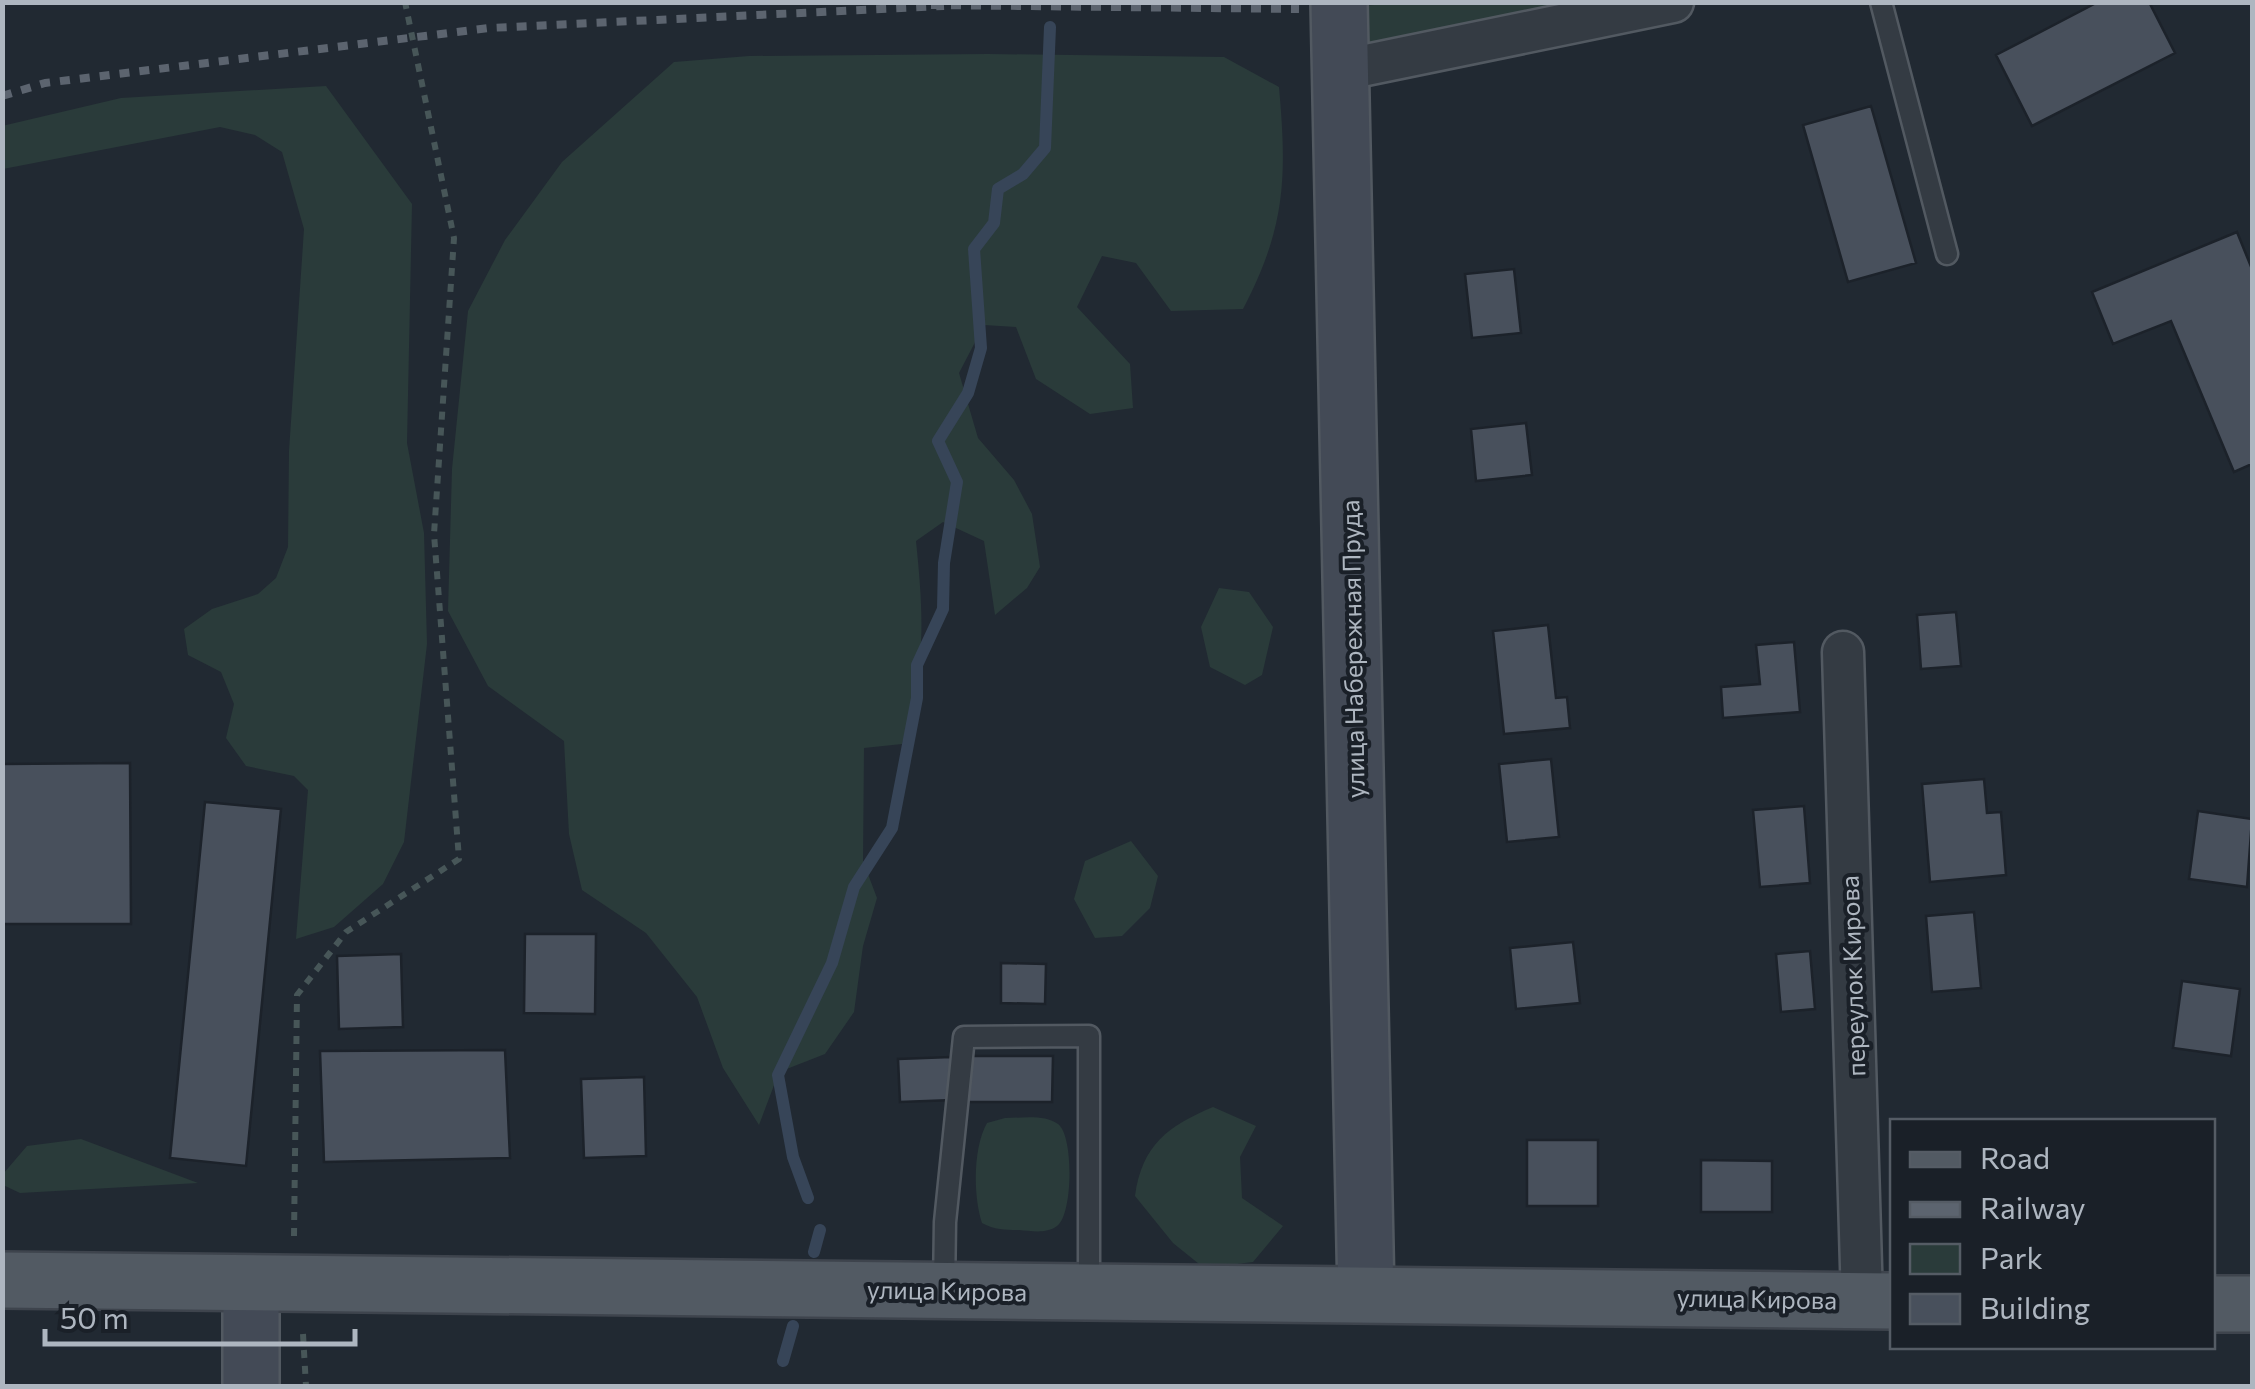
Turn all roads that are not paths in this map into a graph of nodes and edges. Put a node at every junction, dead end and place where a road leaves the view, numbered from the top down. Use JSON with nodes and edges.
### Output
{"nodes":[{"id":1,"x":1339,"y":2,"type":"edge"},
{"id":2,"x":1673,"y":2,"type":"edge"},
{"id":3,"x":1881,"y":2,"type":"edge"},
{"id":4,"x":1342,"y":70,"type":"junction"},
{"id":5,"x":1946,"y":254,"type":"dead end"},
{"id":6,"x":1843,"y":652,"type":"dead end"},
{"id":7,"x":2,"y":1280,"type":"edge"},
{"id":8,"x":251,"y":1283,"type":"junction"},
{"id":9,"x":944,"y":1291,"type":"junction"},
{"id":10,"x":1089,"y":1292,"type":"junction"},
{"id":11,"x":1366,"y":1295,"type":"junction"},
{"id":12,"x":1877,"y":1301,"type":"edge"},
{"id":13,"x":2215,"y":1304,"type":"edge"},
{"id":14,"x":2252,"y":1304,"type":"edge"},
{"id":15,"x":250,"y":1386,"type":"edge"}],
"edges":[{"from":1,"to":4,"type":"street","name":"улица Набережная Пруда"},
{"from":2,"to":4,"type":"street"},
{"from":3,"to":5,"type":"lane"},
{"from":4,"to":11,"type":"street","name":"улица Набережная Пруда"},
{"from":6,"to":12,"type":"street","name":"переулок Кирова"},
{"from":7,"to":8,"type":"main road","name":"улица Кирова"},
{"from":8,"to":9,"type":"main road","name":"улица Кирова"},
{"from":8,"to":15,"type":"street"},
{"from":9,"to":10,"type":"main road","name":"улица Кирова"},
{"from":9,"to":10,"type":"lane"},
{"from":10,"to":11,"type":"main road","name":"улица Кирова"},
{"from":11,"to":12,"type":"main road","name":"улица Кирова"},
{"from":13,"to":14,"type":"main road"}]}
